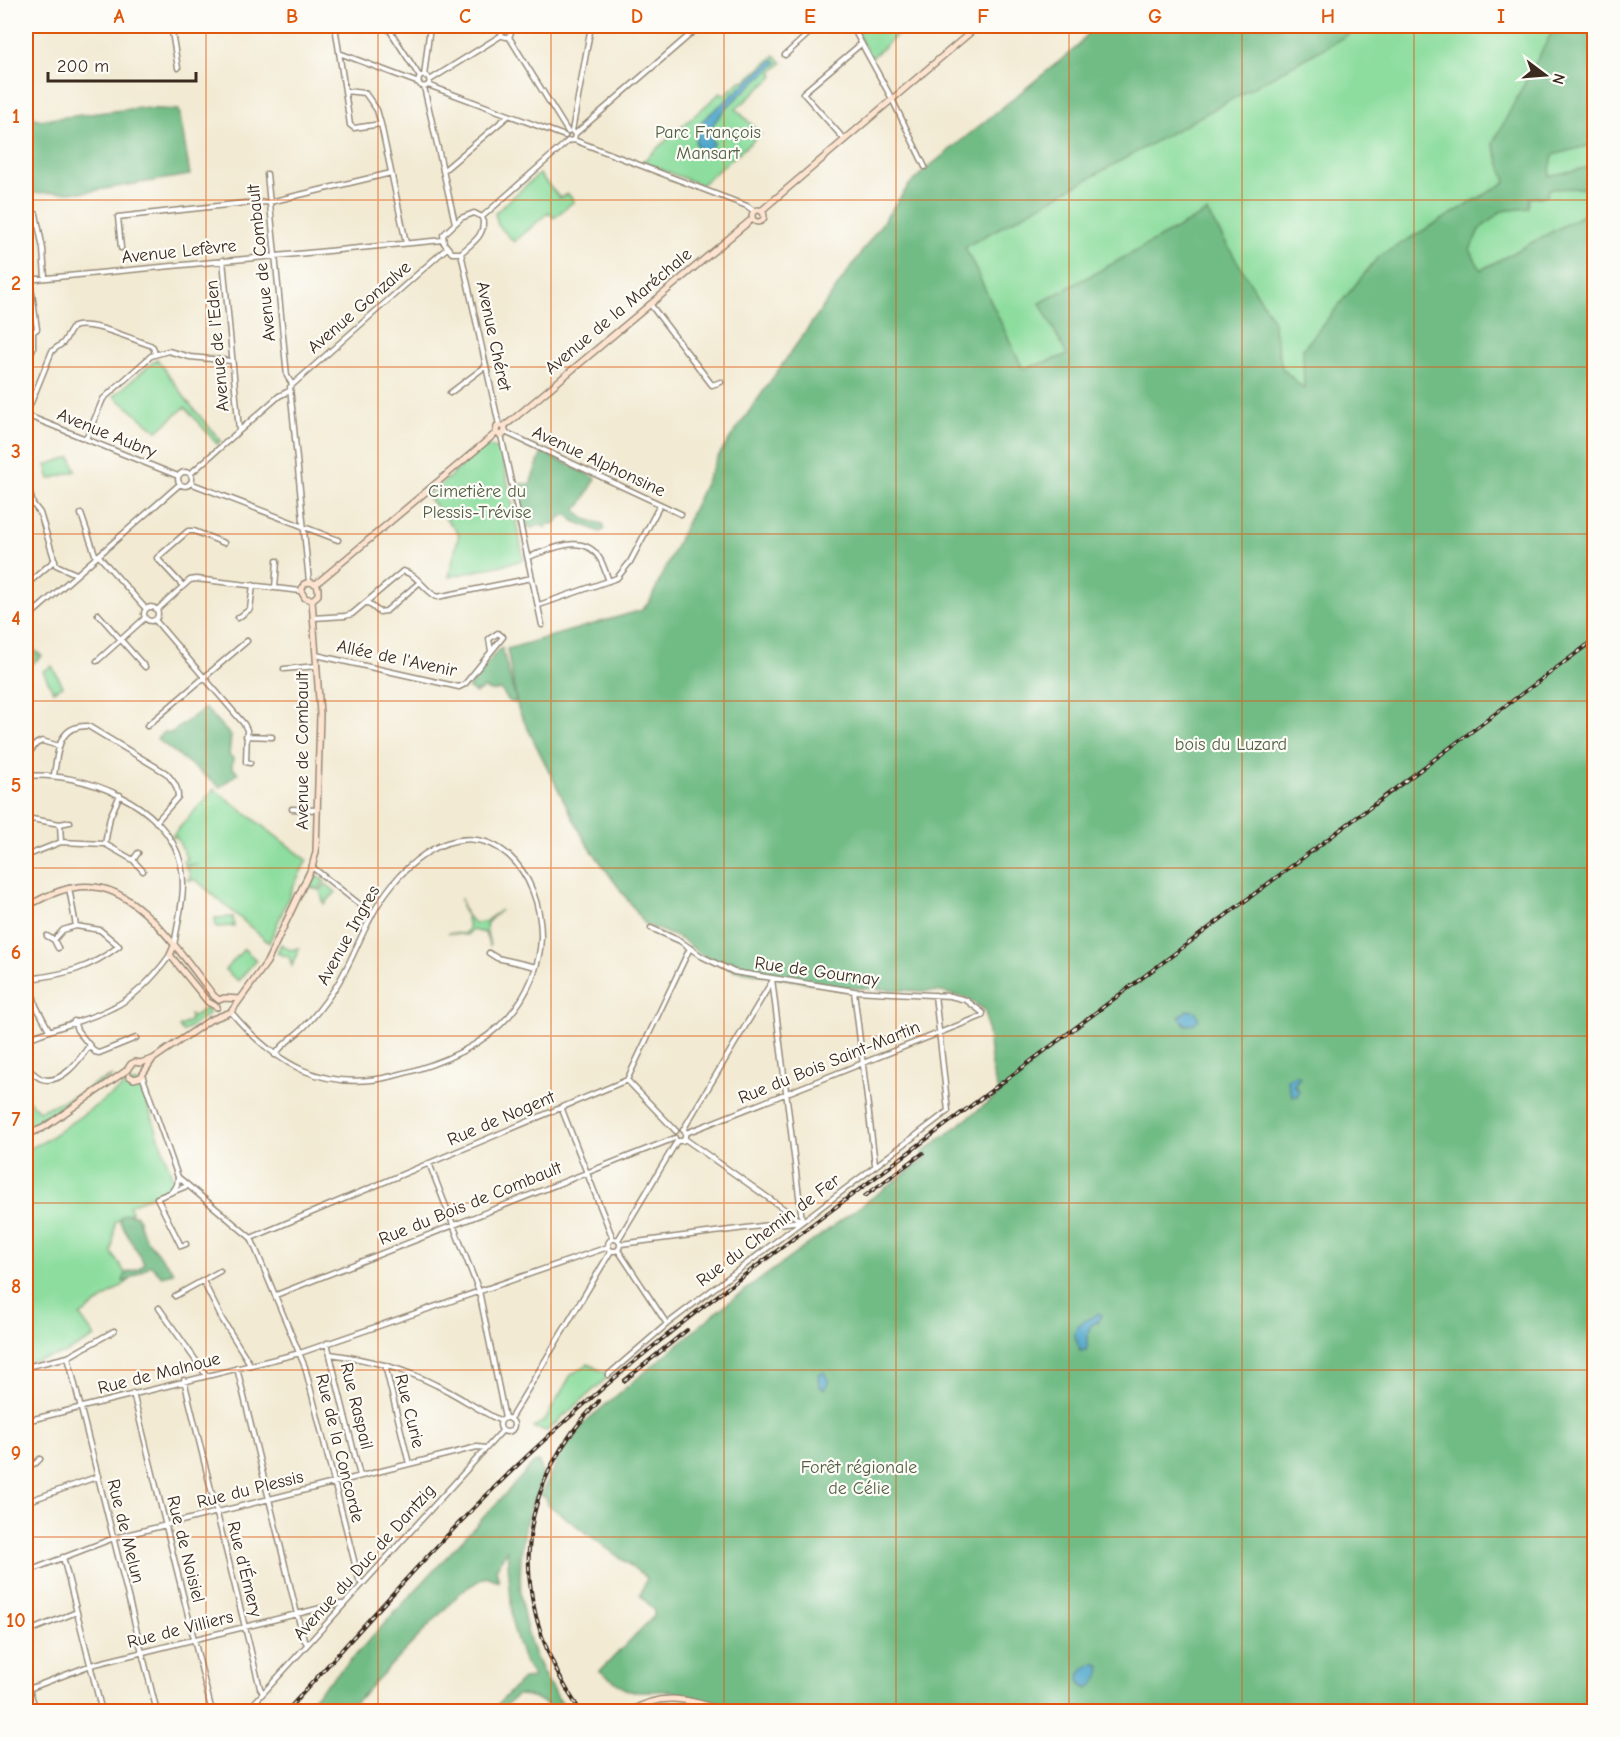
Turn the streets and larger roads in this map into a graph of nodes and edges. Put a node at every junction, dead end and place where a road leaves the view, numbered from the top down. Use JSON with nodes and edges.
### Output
{"nodes":[{"id":1,"x":171,"y":26,"type":"edge"},
{"id":2,"x":334,"y":26,"type":"edge"},
{"id":3,"x":387,"y":26,"type":"edge"},
{"id":4,"x":430,"y":26,"type":"edge"},
{"id":5,"x":517,"y":26,"type":"edge"},
{"id":6,"x":591,"y":26,"type":"edge"},
{"id":7,"x":700,"y":26,"type":"edge"},
{"id":8,"x":817,"y":26,"type":"edge"},
{"id":9,"x":852,"y":26,"type":"edge"},
{"id":10,"x":978,"y":26,"type":"edge"},
{"id":11,"x":502,"y":27,"type":"edge"},
{"id":12,"x":510,"y":29,"type":"junction"},
{"id":13,"x":502,"y":35,"type":"junction"},
{"id":14,"x":509,"y":37,"type":"junction"},
{"id":15,"x":861,"y":44,"type":"junction"},
{"id":16,"x":339,"y":53,"type":"junction"},
{"id":17,"x":785,"y":55,"type":"dead end"},
{"id":18,"x":178,"y":68,"type":"dead end"},
{"id":19,"x":421,"y":78,"type":"junction"},
{"id":20,"x":429,"y":80,"type":"junction"},
{"id":21,"x":426,"y":86,"type":"junction"},
{"id":22,"x":345,"y":92,"type":"junction"},
{"id":23,"x":892,"y":99,"type":"junction"},
{"id":24,"x":508,"y":116,"type":"junction"},
{"id":25,"x":381,"y":124,"type":"junction"},
{"id":26,"x":570,"y":133,"type":"junction"},
{"id":27,"x":844,"y":139,"type":"junction"},
{"id":28,"x":574,"y":140,"type":"junction"},
{"id":29,"x":568,"y":141,"type":"junction"},
{"id":30,"x":925,"y":167,"type":"dead end"},
{"id":31,"x":443,"y":171,"type":"junction"},
{"id":32,"x":391,"y":173,"type":"junction"},
{"id":33,"x":267,"y":174,"type":"dead end"},
{"id":34,"x":270,"y":202,"type":"junction"},
{"id":35,"x":754,"y":211,"type":"junction"},
{"id":36,"x":761,"y":211,"type":"junction"},
{"id":37,"x":36,"y":214,"type":"dead end"},
{"id":38,"x":482,"y":218,"type":"junction"},
{"id":39,"x":752,"y":219,"type":"junction"},
{"id":40,"x":454,"y":224,"type":"junction"},
{"id":41,"x":442,"y":240,"type":"junction"},
{"id":42,"x":406,"y":243,"type":"junction"},
{"id":43,"x":121,"y":248,"type":"dead end"},
{"id":44,"x":447,"y":248,"type":"junction"},
{"id":45,"x":461,"y":253,"type":"junction"},
{"id":46,"x":275,"y":255,"type":"junction"},
{"id":47,"x":223,"y":260,"type":"junction"},
{"id":48,"x":45,"y":278,"type":"junction"},
{"id":49,"x":28,"y":280,"type":"edge"},
{"id":50,"x":650,"y":304,"type":"junction"},
{"id":51,"x":155,"y":354,"type":"junction"},
{"id":52,"x":232,"y":361,"type":"junction"},
{"id":53,"x":486,"y":366,"type":"junction"},
{"id":54,"x":26,"y":367,"type":"edge"},
{"id":55,"x":721,"y":382,"type":"dead end"},
{"id":56,"x":290,"y":387,"type":"junction"},
{"id":57,"x":450,"y":393,"type":"dead end"},
{"id":58,"x":26,"y":415,"type":"edge"},
{"id":59,"x":239,"y":430,"type":"junction"},
{"id":60,"x":501,"y":430,"type":"junction"},
{"id":61,"x":86,"y":439,"type":"junction"},
{"id":62,"x":190,"y":474,"type":"junction"},
{"id":63,"x":178,"y":476,"type":"junction"},
{"id":64,"x":26,"y":479,"type":"edge"},
{"id":65,"x":180,"y":483,"type":"junction"},
{"id":66,"x":190,"y":483,"type":"junction"},
{"id":67,"x":33,"y":504,"type":"junction"},
{"id":68,"x":660,"y":505,"type":"junction"},
{"id":69,"x":26,"y":507,"type":"edge"},
{"id":70,"x":81,"y":514,"type":"dead end"},
{"id":71,"x":681,"y":514,"type":"dead end"},
{"id":72,"x":303,"y":527,"type":"junction"},
{"id":73,"x":338,"y":540,"type":"dead end"},
{"id":74,"x":224,"y":543,"type":"dead end"},
{"id":75,"x":97,"y":556,"type":"junction"},
{"id":76,"x":528,"y":557,"type":"junction"},
{"id":77,"x":55,"y":560,"type":"junction"},
{"id":78,"x":277,"y":561,"type":"dead end"},
{"id":79,"x":76,"y":574,"type":"junction"},
{"id":80,"x":532,"y":578,"type":"junction"},
{"id":81,"x":609,"y":581,"type":"junction"},
{"id":82,"x":309,"y":582,"type":"junction"},
{"id":83,"x":420,"y":582,"type":"junction"},
{"id":84,"x":316,"y":584,"type":"junction"},
{"id":85,"x":26,"y":585,"type":"edge"},
{"id":86,"x":253,"y":585,"type":"junction"},
{"id":87,"x":183,"y":586,"type":"junction"},
{"id":88,"x":275,"y":588,"type":"junction"},
{"id":89,"x":301,"y":591,"type":"junction"},
{"id":90,"x":312,"y":600,"type":"junction"},
{"id":91,"x":367,"y":602,"type":"junction"},
{"id":92,"x":539,"y":606,"type":"junction"},
{"id":93,"x":146,"y":609,"type":"junction"},
{"id":94,"x":157,"y":610,"type":"junction"},
{"id":95,"x":98,"y":614,"type":"dead end"},
{"id":96,"x":145,"y":618,"type":"junction"},
{"id":97,"x":238,"y":618,"type":"dead end"},
{"id":98,"x":313,"y":618,"type":"junction"},
{"id":99,"x":26,"y":619,"type":"edge"},
{"id":100,"x":155,"y":620,"type":"junction"},
{"id":101,"x":542,"y":625,"type":"dead end"},
{"id":102,"x":121,"y":640,"type":"junction"},
{"id":103,"x":247,"y":641,"type":"dead end"},
{"id":104,"x":491,"y":651,"type":"junction"},
{"id":105,"x":316,"y":655,"type":"junction"},
{"id":106,"x":97,"y":661,"type":"dead end"},
{"id":107,"x":317,"y":666,"type":"junction"},
{"id":108,"x":145,"y":667,"type":"dead end"},
{"id":109,"x":284,"y":669,"type":"dead end"},
{"id":110,"x":204,"y":677,"type":"junction"},
{"id":111,"x":147,"y":726,"type":"dead end"},
{"id":112,"x":246,"y":736,"type":"junction"},
{"id":113,"x":272,"y":737,"type":"dead end"},
{"id":114,"x":60,"y":746,"type":"junction"},
{"id":115,"x":29,"y":753,"type":"dead end"},
{"id":116,"x":250,"y":763,"type":"dead end"},
{"id":117,"x":54,"y":775,"type":"junction"},
{"id":118,"x":26,"y":776,"type":"edge"},
{"id":119,"x":120,"y":795,"type":"junction"},
{"id":120,"x":292,"y":809,"type":"dead end"},
{"id":121,"x":317,"y":810,"type":"junction"},
{"id":122,"x":26,"y":818,"type":"edge"},
{"id":123,"x":70,"y":822,"type":"dead end"},
{"id":124,"x":156,"y":822,"type":"junction"},
{"id":125,"x":60,"y":824,"type":"junction"},
{"id":126,"x":61,"y":842,"type":"junction"},
{"id":127,"x":105,"y":844,"type":"junction"},
{"id":128,"x":138,"y":853,"type":"dead end"},
{"id":129,"x":26,"y":856,"type":"edge"},
{"id":130,"x":133,"y":860,"type":"junction"},
{"id":131,"x":312,"y":867,"type":"junction"},
{"id":132,"x":143,"y":871,"type":"dead end"},
{"id":133,"x":69,"y":888,"type":"junction"},
{"id":134,"x":26,"y":907,"type":"edge"},
{"id":135,"x":372,"y":914,"type":"junction"},
{"id":136,"x":76,"y":926,"type":"junction"},
{"id":137,"x":651,"y":928,"type":"dead end"},
{"id":138,"x":47,"y":936,"type":"dead end"},
{"id":139,"x":54,"y":940,"type":"junction"},
{"id":140,"x":174,"y":946,"type":"junction"},
{"id":141,"x":58,"y":948,"type":"dead end"},
{"id":142,"x":690,"y":948,"type":"junction"},
{"id":143,"x":489,"y":953,"type":"dead end"},
{"id":144,"x":170,"y":955,"type":"junction"},
{"id":145,"x":536,"y":967,"type":"junction"},
{"id":146,"x":26,"y":972,"type":"edge"},
{"id":147,"x":197,"y":974,"type":"junction"},
{"id":148,"x":29,"y":979,"type":"junction"},
{"id":149,"x":190,"y":980,"type":"junction"},
{"id":150,"x":772,"y":981,"type":"junction"},
{"id":151,"x":854,"y":991,"type":"junction"},
{"id":152,"x":210,"y":992,"type":"junction"},
{"id":153,"x":935,"y":995,"type":"junction"},
{"id":154,"x":240,"y":999,"type":"junction"},
{"id":155,"x":206,"y":1000,"type":"junction"},
{"id":156,"x":219,"y":1000,"type":"junction"},
{"id":157,"x":231,"y":1000,"type":"junction"},
{"id":158,"x":225,"y":1010,"type":"junction"},
{"id":159,"x":983,"y":1015,"type":"joint"},
{"id":160,"x":74,"y":1022,"type":"junction"},
{"id":161,"x":49,"y":1030,"type":"junction"},
{"id":162,"x":939,"y":1033,"type":"junction"},
{"id":163,"x":136,"y":1038,"type":"dead end"},
{"id":164,"x":26,"y":1040,"type":"edge"},
{"id":165,"x":89,"y":1046,"type":"junction"},
{"id":166,"x":281,"y":1046,"type":"junction"},
{"id":167,"x":267,"y":1048,"type":"junction"},
{"id":168,"x":275,"y":1055,"type":"junction"},
{"id":169,"x":153,"y":1059,"type":"junction"},
{"id":170,"x":140,"y":1063,"type":"junction"},
{"id":171,"x":862,"y":1063,"type":"junction"},
{"id":172,"x":26,"y":1067,"type":"edge"},
{"id":173,"x":143,"y":1072,"type":"junction"},
{"id":174,"x":128,"y":1073,"type":"junction"},
{"id":175,"x":627,"y":1080,"type":"junction"},
{"id":176,"x":786,"y":1094,"type":"junction"},
{"id":177,"x":561,"y":1107,"type":"junction"},
{"id":178,"x":676,"y":1131,"type":"junction"},
{"id":179,"x":684,"y":1131,"type":"junction"},
{"id":180,"x":26,"y":1137,"type":"edge"},
{"id":181,"x":676,"y":1139,"type":"junction"},
{"id":182,"x":685,"y":1139,"type":"junction"},
{"id":183,"x":429,"y":1163,"type":"junction"},
{"id":184,"x":875,"y":1165,"type":"junction"},
{"id":185,"x":585,"y":1172,"type":"junction"},
{"id":186,"x":178,"y":1177,"type":"junction"},
{"id":187,"x":188,"y":1185,"type":"junction"},
{"id":188,"x":172,"y":1191,"type":"junction"},
{"id":189,"x":802,"y":1221,"type":"junction"},
{"id":190,"x":454,"y":1224,"type":"junction"},
{"id":191,"x":251,"y":1238,"type":"junction"},
{"id":192,"x":617,"y":1241,"type":"junction"},
{"id":193,"x":186,"y":1244,"type":"dead end"},
{"id":194,"x":610,"y":1249,"type":"junction"},
{"id":195,"x":618,"y":1250,"type":"junction"},
{"id":196,"x":220,"y":1271,"type":"dead end"},
{"id":197,"x":203,"y":1281,"type":"junction"},
{"id":198,"x":479,"y":1291,"type":"junction"},
{"id":199,"x":276,"y":1295,"type":"junction"},
{"id":200,"x":175,"y":1296,"type":"dead end"},
{"id":201,"x":159,"y":1308,"type":"dead end"},
{"id":202,"x":667,"y":1324,"type":"junction"},
{"id":203,"x":114,"y":1331,"type":"dead end"},
{"id":204,"x":327,"y":1343,"type":"junction"},
{"id":205,"x":300,"y":1353,"type":"junction"},
{"id":206,"x":330,"y":1354,"type":"junction"},
{"id":207,"x":68,"y":1357,"type":"junction"},
{"id":208,"x":250,"y":1364,"type":"junction"},
{"id":209,"x":385,"y":1365,"type":"junction"},
{"id":210,"x":26,"y":1366,"type":"edge"},
{"id":211,"x":237,"y":1368,"type":"junction"},
{"id":212,"x":206,"y":1375,"type":"junction"},
{"id":213,"x":608,"y":1375,"type":"dead end"},
{"id":214,"x":184,"y":1380,"type":"junction"},
{"id":215,"x":133,"y":1393,"type":"junction"},
{"id":216,"x":80,"y":1406,"type":"junction"},
{"id":217,"x":505,"y":1420,"type":"junction"},
{"id":218,"x":26,"y":1421,"type":"edge"},
{"id":219,"x":502,"y":1431,"type":"junction"},
{"id":220,"x":486,"y":1448,"type":"junction"},
{"id":221,"x":40,"y":1459,"type":"dead end"},
{"id":222,"x":409,"y":1464,"type":"junction"},
{"id":223,"x":26,"y":1467,"type":"edge"},
{"id":224,"x":99,"y":1476,"type":"junction"},
{"id":225,"x":360,"y":1476,"type":"junction"},
{"id":226,"x":334,"y":1482,"type":"junction"},
{"id":227,"x":268,"y":1499,"type":"junction"},
{"id":228,"x":26,"y":1502,"type":"edge"},
{"id":229,"x":217,"y":1511,"type":"junction"},
{"id":230,"x":166,"y":1524,"type":"junction"},
{"id":231,"x":114,"y":1538,"type":"junction"},
{"id":232,"x":63,"y":1557,"type":"junction"},
{"id":233,"x":26,"y":1572,"type":"edge"},
{"id":234,"x":362,"y":1584,"type":"junction"},
{"id":235,"x":344,"y":1604,"type":"junction"},
{"id":236,"x":77,"y":1612,"type":"junction"},
{"id":237,"x":297,"y":1614,"type":"junction"},
{"id":238,"x":245,"y":1628,"type":"junction"},
{"id":239,"x":26,"y":1632,"type":"edge"},
{"id":240,"x":194,"y":1640,"type":"junction"},
{"id":241,"x":307,"y":1644,"type":"junction"},
{"id":242,"x":142,"y":1653,"type":"junction"},
{"id":243,"x":91,"y":1665,"type":"junction"},
{"id":244,"x":27,"y":1690,"type":"edge"},
{"id":245,"x":263,"y":1693,"type":"junction"},
{"id":246,"x":37,"y":1712,"type":"edge"},
{"id":247,"x":102,"y":1712,"type":"edge"},
{"id":248,"x":157,"y":1712,"type":"edge"},
{"id":249,"x":212,"y":1712,"type":"edge"},
{"id":250,"x":246,"y":1712,"type":"edge"},
{"id":251,"x":517,"y":1712,"type":"edge"},
{"id":252,"x":526,"y":1712,"type":"edge"},
{"id":253,"x":630,"y":1712,"type":"edge"},
{"id":254,"x":725,"y":1712,"type":"edge"}],
"edges":[{"from":1,"to":18,"type":"street"},
{"from":2,"to":16,"type":"street"},
{"from":3,"to":19,"type":"street"},
{"from":4,"to":19,"type":"street"},
{"from":5,"to":12,"type":"street"},
{"from":6,"to":26,"type":"street"},
{"from":7,"to":26,"type":"street"},
{"from":8,"to":17,"type":"street"},
{"from":9,"to":15,"type":"street"},
{"from":10,"to":23,"type":"street"},
{"from":11,"to":12,"type":"street"},
{"from":11,"to":13,"type":"street"},
{"from":12,"to":14,"type":"street"},
{"from":13,"to":14,"type":"street"},
{"from":13,"to":20,"type":"street"},
{"from":14,"to":26,"type":"street"},
{"from":15,"to":23,"type":"street"},
{"from":15,"to":27,"type":"street"},
{"from":16,"to":19,"type":"street"},
{"from":16,"to":22,"type":"street"},
{"from":19,"to":20,"type":"street"},
{"from":19,"to":21,"type":"street"},
{"from":20,"to":21,"type":"street"},
{"from":21,"to":24,"type":"street"},
{"from":21,"to":31,"type":"street"},
{"from":22,"to":25,"type":"street"},
{"from":22,"to":25,"type":"street"},
{"from":23,"to":27,"type":"street"},
{"from":23,"to":30,"type":"street"},
{"from":24,"to":26,"type":"street"},
{"from":24,"to":31,"type":"street"},
{"from":25,"to":32,"type":"street"},
{"from":26,"to":28,"type":"street"},
{"from":26,"to":29,"type":"street"},
{"from":27,"to":36,"type":"street"},
{"from":28,"to":29,"type":"street"},
{"from":28,"to":35,"type":"street"},
{"from":29,"to":38,"type":"street"},
{"from":31,"to":40,"type":"street"},
{"from":32,"to":34,"type":"street"},
{"from":32,"to":42,"type":"street"},
{"from":33,"to":34,"type":"street","name":"Avenue de Combault"},
{"from":34,"to":43,"type":"street"},
{"from":34,"to":46,"type":"street","name":"Avenue de Combault"},
{"from":35,"to":36,"type":"street"},
{"from":35,"to":39,"type":"street"},
{"from":36,"to":39,"type":"street"},
{"from":37,"to":48,"type":"street"},
{"from":38,"to":40,"type":"street"},
{"from":38,"to":45,"type":"street"},
{"from":39,"to":50,"type":"street","name":"Avenue de la Maréchale"},
{"from":40,"to":41,"type":"street"},
{"from":41,"to":42,"type":"street","name":"Avenue Lefèvre"},
{"from":41,"to":44,"type":"street"},
{"from":42,"to":46,"type":"street","name":"Avenue Lefèvre"},
{"from":44,"to":45,"type":"street"},
{"from":44,"to":56,"type":"street","name":"Avenue Gonzalve"},
{"from":45,"to":53,"type":"street","name":"Avenue Chéret"},
{"from":46,"to":47,"type":"street","name":"Avenue Lefèvre"},
{"from":46,"to":56,"type":"street","name":"Avenue de Combault"},
{"from":47,"to":48,"type":"street","name":"Avenue Lefèvre"},
{"from":47,"to":52,"type":"street","name":"Avenue de l'Eden"},
{"from":48,"to":49,"type":"street","name":"Avenue Lefèvre"},
{"from":49,"to":54,"type":"street"},
{"from":50,"to":55,"type":"street"},
{"from":50,"to":60,"type":"street","name":"Avenue de la Maréchale"},
{"from":51,"to":52,"type":"street"},
{"from":51,"to":58,"type":"street"},
{"from":51,"to":61,"type":"street"},
{"from":52,"to":59,"type":"street","name":"Avenue de l'Eden"},
{"from":53,"to":57,"type":"street"},
{"from":53,"to":60,"type":"street","name":"Avenue Chéret"},
{"from":56,"to":59,"type":"street","name":"Avenue Gonzalve"},
{"from":56,"to":72,"type":"street","name":"Avenue de Combault"},
{"from":58,"to":61,"type":"street","name":"Avenue Aubry"},
{"from":59,"to":62,"type":"street","name":"Avenue Gonzalve"},
{"from":60,"to":68,"type":"street","name":"Avenue Alphonsine"},
{"from":60,"to":76,"type":"street","name":"Avenue Chéret"},
{"from":60,"to":84,"type":"street","name":"Avenue de la Maréchale"},
{"from":61,"to":63,"type":"street","name":"Avenue Aubry"},
{"from":62,"to":63,"type":"street"},
{"from":62,"to":66,"type":"street"},
{"from":63,"to":65,"type":"street"},
{"from":64,"to":67,"type":"street"},
{"from":65,"to":66,"type":"street"},
{"from":65,"to":75,"type":"street"},
{"from":66,"to":72,"type":"street"},
{"from":67,"to":69,"type":"street"},
{"from":67,"to":77,"type":"street"},
{"from":68,"to":71,"type":"street","name":"Avenue Alphonsine"},
{"from":68,"to":81,"type":"street"},
{"from":70,"to":75,"type":"street"},
{"from":72,"to":73,"type":"street"},
{"from":72,"to":82,"type":"street","name":"Avenue de Combault"},
{"from":74,"to":87,"type":"street"},
{"from":75,"to":79,"type":"street"},
{"from":75,"to":93,"type":"street"},
{"from":76,"to":80,"type":"street","name":"Avenue Chéret"},
{"from":76,"to":81,"type":"street"},
{"from":77,"to":79,"type":"street"},
{"from":77,"to":85,"type":"street"},
{"from":78,"to":88,"type":"street"},
{"from":79,"to":99,"type":"street"},
{"from":80,"to":83,"type":"street"},
{"from":80,"to":92,"type":"street","name":"Avenue Chéret"},
{"from":81,"to":92,"type":"street"},
{"from":82,"to":84,"type":"street"},
{"from":82,"to":89,"type":"street"},
{"from":83,"to":91,"type":"street"},
{"from":83,"to":91,"type":"street"},
{"from":84,"to":90,"type":"street"},
{"from":86,"to":87,"type":"street"},
{"from":86,"to":88,"type":"street"},
{"from":86,"to":97,"type":"street"},
{"from":87,"to":94,"type":"street"},
{"from":88,"to":89,"type":"street"},
{"from":89,"to":90,"type":"street"},
{"from":90,"to":98,"type":"street","name":"Avenue de Combault"},
{"from":91,"to":98,"type":"street"},
{"from":92,"to":101,"type":"street","name":"Avenue Chéret"},
{"from":93,"to":94,"type":"street"},
{"from":93,"to":96,"type":"street"},
{"from":94,"to":100,"type":"street"},
{"from":95,"to":102,"type":"street"},
{"from":96,"to":100,"type":"street"},
{"from":96,"to":102,"type":"street"},
{"from":98,"to":105,"type":"street","name":"Avenue de Combault"},
{"from":100,"to":110,"type":"street"},
{"from":102,"to":106,"type":"street"},
{"from":102,"to":108,"type":"street"},
{"from":103,"to":110,"type":"street"},
{"from":104,"to":104,"type":"street","name":"Allée de l'Avenir"},
{"from":104,"to":105,"type":"street","name":"Allée de l'Avenir"},
{"from":105,"to":107,"type":"street","name":"Avenue de Combault"},
{"from":107,"to":109,"type":"street"},
{"from":107,"to":121,"type":"street","name":"Avenue de Combault"},
{"from":110,"to":111,"type":"street"},
{"from":110,"to":112,"type":"street"},
{"from":112,"to":113,"type":"street"},
{"from":112,"to":116,"type":"street"},
{"from":114,"to":115,"type":"street"},
{"from":114,"to":117,"type":"street"},
{"from":114,"to":124,"type":"street"},
{"from":117,"to":118,"type":"street"},
{"from":117,"to":119,"type":"street"},
{"from":119,"to":124,"type":"street"},
{"from":119,"to":127,"type":"street"},
{"from":120,"to":121,"type":"street"},
{"from":121,"to":131,"type":"street","name":"Avenue de Combault"},
{"from":122,"to":125,"type":"street"},
{"from":123,"to":125,"type":"street"},
{"from":124,"to":140,"type":"street"},
{"from":125,"to":126,"type":"street"},
{"from":126,"to":127,"type":"street"},
{"from":126,"to":129,"type":"street"},
{"from":127,"to":130,"type":"street"},
{"from":128,"to":130,"type":"street"},
{"from":130,"to":132,"type":"street"},
{"from":131,"to":135,"type":"street"},
{"from":131,"to":154,"type":"street","name":"Avenue de Combault"},
{"from":133,"to":134,"type":"street"},
{"from":133,"to":136,"type":"street"},
{"from":133,"to":140,"type":"street"},
{"from":135,"to":145,"type":"street","name":"Avenue Ingres"},
{"from":135,"to":166,"type":"street","name":"Avenue Ingres"},
{"from":136,"to":139,"type":"street"},
{"from":136,"to":148,"type":"street"},
{"from":137,"to":142,"type":"street","name":"Rue de Gournay"},
{"from":138,"to":139,"type":"street"},
{"from":139,"to":141,"type":"street"},
{"from":140,"to":144,"type":"street"},
{"from":140,"to":147,"type":"street"},
{"from":142,"to":150,"type":"street","name":"Rue de Gournay"},
{"from":142,"to":175,"type":"street"},
{"from":143,"to":145,"type":"street"},
{"from":144,"to":149,"type":"street"},
{"from":144,"to":160,"type":"street"},
{"from":145,"to":168,"type":"street","name":"Avenue Ingres"},
{"from":146,"to":148,"type":"street"},
{"from":147,"to":149,"type":"street"},
{"from":147,"to":152,"type":"street"},
{"from":148,"to":161,"type":"street"},
{"from":149,"to":155,"type":"street"},
{"from":150,"to":151,"type":"street","name":"Rue de Gournay"},
{"from":150,"to":176,"type":"street"},
{"from":150,"to":179,"type":"street"},
{"from":151,"to":153,"type":"street","name":"Rue de Gournay"},
{"from":151,"to":171,"type":"street"},
{"from":152,"to":155,"type":"street"},
{"from":152,"to":156,"type":"street"},
{"from":153,"to":159,"type":"street","name":"Rue de Gournay"},
{"from":153,"to":162,"type":"street"},
{"from":154,"to":157,"type":"street"},
{"from":154,"to":158,"type":"street","name":"Avenue de Combault"},
{"from":155,"to":158,"type":"street"},
{"from":156,"to":157,"type":"street"},
{"from":156,"to":158,"type":"street"},
{"from":157,"to":158,"type":"street"},
{"from":158,"to":167,"type":"street","name":"Avenue Ingres"},
{"from":158,"to":169,"type":"street","name":"Avenue de Combault"},
{"from":159,"to":162,"type":"street","name":"Rue du Bois Saint-Martin"},
{"from":160,"to":161,"type":"street"},
{"from":160,"to":165,"type":"street"},
{"from":161,"to":164,"type":"street"},
{"from":162,"to":171,"type":"street","name":"Rue du Bois Saint-Martin"},
{"from":162,"to":184,"type":"street","name":"Rue du Chemin de Fer"},
{"from":163,"to":165,"type":"street"},
{"from":165,"to":172,"type":"street"},
{"from":166,"to":167,"type":"street"},
{"from":166,"to":168,"type":"street","name":"Avenue Ingres"},
{"from":167,"to":168,"type":"street","name":"Avenue Ingres"},
{"from":169,"to":170,"type":"street"},
{"from":169,"to":173,"type":"street"},
{"from":170,"to":173,"type":"street"},
{"from":170,"to":174,"type":"street"},
{"from":171,"to":176,"type":"street","name":"Rue du Bois Saint-Martin"},
{"from":171,"to":184,"type":"street"},
{"from":173,"to":174,"type":"street"},
{"from":173,"to":186,"type":"street"},
{"from":174,"to":180,"type":"street"},
{"from":175,"to":177,"type":"street","name":"Rue de Nogent"},
{"from":175,"to":178,"type":"street"},
{"from":176,"to":179,"type":"street","name":"Rue du Bois Saint-Martin"},
{"from":176,"to":189,"type":"street"},
{"from":177,"to":183,"type":"street","name":"Rue de Nogent"},
{"from":177,"to":185,"type":"street"},
{"from":178,"to":179,"type":"street","name":"Rue du Bois Saint-Martin"},
{"from":178,"to":181,"type":"street"},
{"from":179,"to":182,"type":"street"},
{"from":181,"to":182,"type":"street","name":"Rue du Bois de Combault"},
{"from":181,"to":185,"type":"street","name":"Rue du Bois de Combault"},
{"from":181,"to":192,"type":"street"},
{"from":182,"to":189,"type":"street"},
{"from":183,"to":190,"type":"street"},
{"from":183,"to":191,"type":"street","name":"Rue de Nogent"},
{"from":184,"to":189,"type":"street","name":"Rue du Chemin de Fer"},
{"from":185,"to":190,"type":"street","name":"Rue du Bois de Combault"},
{"from":185,"to":192,"type":"street"},
{"from":186,"to":187,"type":"street"},
{"from":186,"to":188,"type":"street"},
{"from":187,"to":188,"type":"street"},
{"from":187,"to":191,"type":"street"},
{"from":188,"to":193,"type":"street"},
{"from":189,"to":192,"type":"street"},
{"from":189,"to":202,"type":"street","name":"Rue du Chemin de Fer"},
{"from":190,"to":198,"type":"street"},
{"from":190,"to":199,"type":"street","name":"Rue du Bois de Combault"},
{"from":191,"to":199,"type":"street","name":"Rue de la Concorde"},
{"from":192,"to":194,"type":"street"},
{"from":192,"to":195,"type":"street"},
{"from":194,"to":195,"type":"street"},
{"from":194,"to":198,"type":"street"},
{"from":194,"to":217,"type":"street"},
{"from":195,"to":202,"type":"street"},
{"from":196,"to":197,"type":"street"},
{"from":197,"to":200,"type":"street"},
{"from":197,"to":208,"type":"street"},
{"from":198,"to":204,"type":"street"},
{"from":198,"to":217,"type":"street"},
{"from":199,"to":205,"type":"street","name":"Rue de la Concorde"},
{"from":201,"to":212,"type":"street"},
{"from":202,"to":213,"type":"street","name":"Rue du Chemin de Fer"},
{"from":203,"to":207,"type":"street"},
{"from":204,"to":205,"type":"street"},
{"from":204,"to":206,"type":"street","name":"Rue Raspail"},
{"from":205,"to":208,"type":"street","name":"Rue de Malnoue"},
{"from":205,"to":226,"type":"street","name":"Rue de la Concorde"},
{"from":206,"to":209,"type":"street"},
{"from":206,"to":225,"type":"street","name":"Rue Raspail"},
{"from":207,"to":210,"type":"street"},
{"from":207,"to":216,"type":"street","name":"Rue de Melun"},
{"from":208,"to":211,"type":"street","name":"Rue de Malnoue"},
{"from":209,"to":217,"type":"street"},
{"from":209,"to":222,"type":"street","name":"Rue Curie"},
{"from":211,"to":212,"type":"street","name":"Rue de Malnoue"},
{"from":211,"to":227,"type":"street"},
{"from":212,"to":214,"type":"street","name":"Rue de Malnoue"},
{"from":214,"to":215,"type":"street","name":"Rue de Malnoue"},
{"from":214,"to":229,"type":"street","name":"Rue d'Émery"},
{"from":215,"to":216,"type":"street","name":"Rue de Malnoue"},
{"from":215,"to":230,"type":"street","name":"Rue de Noisiel"},
{"from":216,"to":218,"type":"street","name":"Rue de Malnoue"},
{"from":216,"to":224,"type":"street","name":"Rue de Melun"},
{"from":217,"to":219,"type":"street"},
{"from":217,"to":219,"type":"street"},
{"from":219,"to":220,"type":"street","name":"Avenue du Duc de Dantzig"},
{"from":220,"to":222,"type":"street","name":"Rue du Plessis"},
{"from":220,"to":234,"type":"street","name":"Avenue du Duc de Dantzig"},
{"from":221,"to":223,"type":"street"},
{"from":222,"to":225,"type":"street","name":"Rue du Plessis"},
{"from":224,"to":228,"type":"street"},
{"from":224,"to":231,"type":"street","name":"Rue de Melun"},
{"from":225,"to":226,"type":"street","name":"Rue du Plessis"},
{"from":226,"to":227,"type":"street","name":"Rue du Plessis"},
{"from":226,"to":234,"type":"street","name":"Rue de la Concorde"},
{"from":227,"to":229,"type":"street","name":"Rue du Plessis"},
{"from":227,"to":237,"type":"street"},
{"from":229,"to":230,"type":"street","name":"Rue du Plessis"},
{"from":229,"to":238,"type":"street","name":"Rue d'Émery"},
{"from":230,"to":231,"type":"street","name":"Rue du Plessis"},
{"from":230,"to":240,"type":"street","name":"Rue de Noisiel"},
{"from":231,"to":232,"type":"street","name":"Rue du Plessis"},
{"from":231,"to":242,"type":"street","name":"Rue de Melun"},
{"from":232,"to":233,"type":"street","name":"Rue du Plessis"},
{"from":232,"to":236,"type":"street"},
{"from":234,"to":235,"type":"street","name":"Avenue du Duc de Dantzig"},
{"from":235,"to":237,"type":"street","name":"Rue de Villiers"},
{"from":235,"to":241,"type":"street","name":"Avenue du Duc de Dantzig"},
{"from":236,"to":239,"type":"street"},
{"from":236,"to":243,"type":"street"},
{"from":237,"to":238,"type":"street","name":"Rue de Villiers"},
{"from":237,"to":241,"type":"street"},
{"from":238,"to":240,"type":"street","name":"Rue de Villiers"},
{"from":238,"to":245,"type":"street","name":"Rue d'Émery"},
{"from":240,"to":242,"type":"street","name":"Rue de Villiers"},
{"from":240,"to":249,"type":"street","name":"Rue de Noisiel"},
{"from":241,"to":245,"type":"street","name":"Avenue du Duc de Dantzig"},
{"from":242,"to":243,"type":"street","name":"Rue de Villiers"},
{"from":242,"to":248,"type":"street","name":"Rue de Melun"},
{"from":243,"to":244,"type":"street","name":"Rue de Villiers"},
{"from":243,"to":247,"type":"street"},
{"from":244,"to":246,"type":"street"},
{"from":245,"to":250,"type":"street","name":"Avenue du Duc de Dantzig"},
{"from":251,"to":252,"type":"street"},
{"from":253,"to":254,"type":"street"}]}
